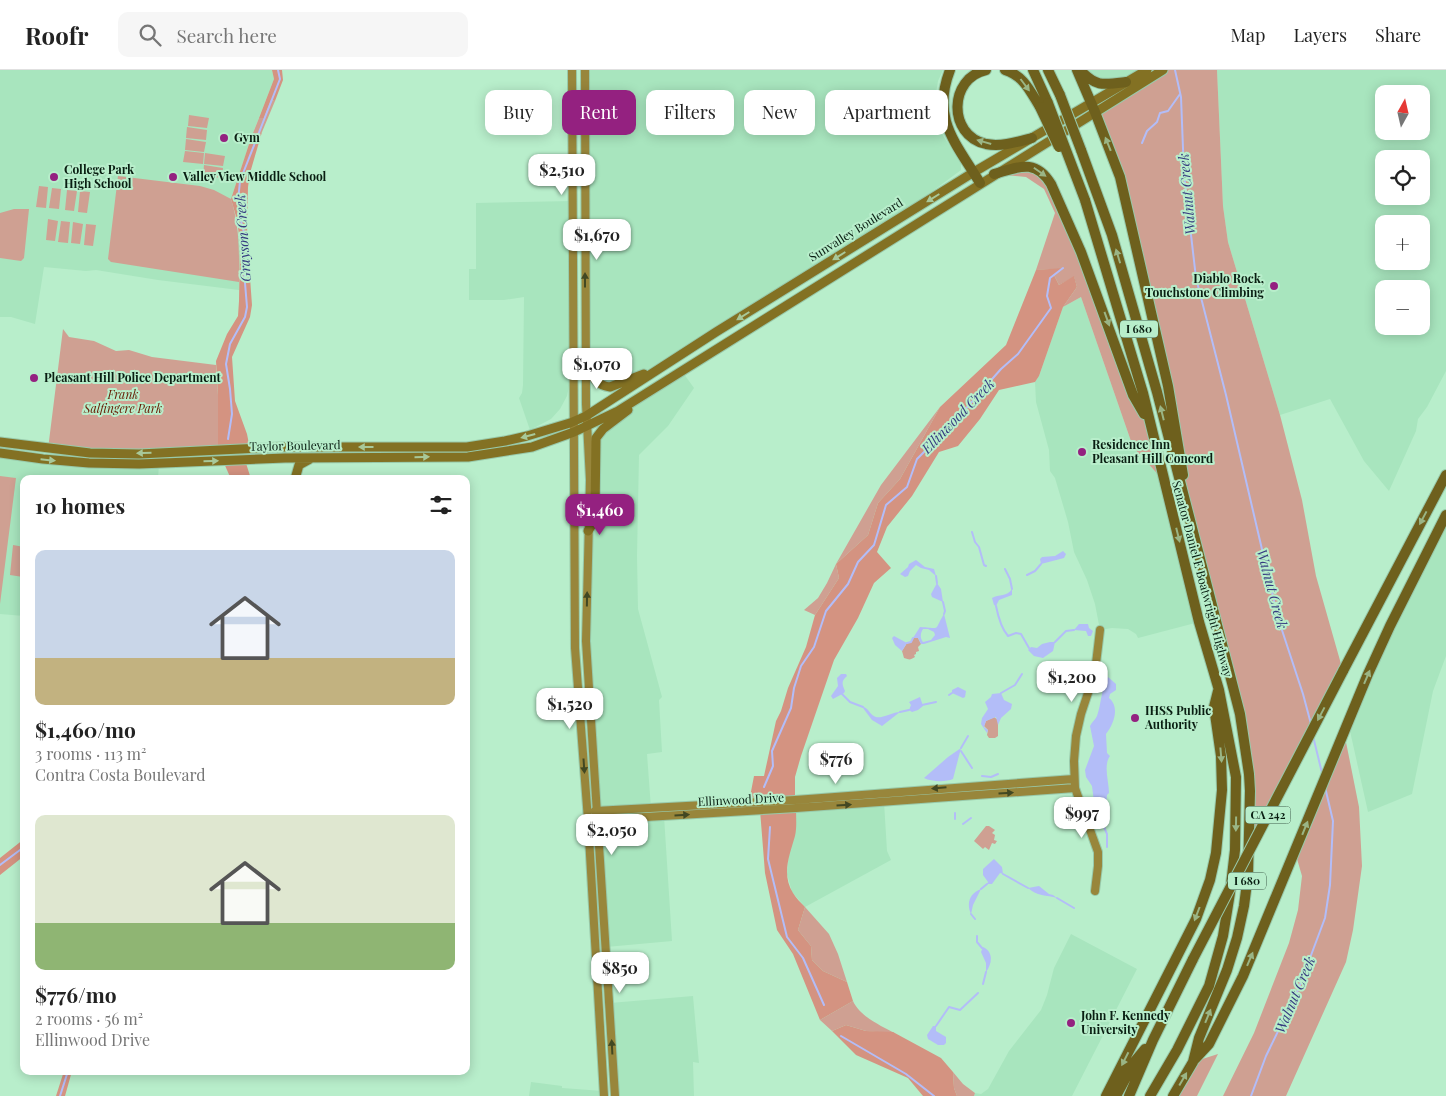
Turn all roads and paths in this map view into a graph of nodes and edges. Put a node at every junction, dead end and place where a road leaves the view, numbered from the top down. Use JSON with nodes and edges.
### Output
{"nodes":[{"id":1,"x":572,"y":70,"type":"edge"},
{"id":2,"x":585,"y":70,"type":"edge"},
{"id":3,"x":950,"y":70,"type":"edge"},
{"id":4,"x":986,"y":70,"type":"edge"},
{"id":5,"x":1005,"y":70,"type":"edge"},
{"id":6,"x":1033,"y":70,"type":"edge"},
{"id":7,"x":1048,"y":70,"type":"edge"},
{"id":8,"x":1078,"y":70,"type":"edge"},
{"id":9,"x":1163,"y":70,"type":"edge"},
{"id":10,"x":1145,"y":71,"type":"edge"},
{"id":11,"x":1126,"y":82,"type":"junction"},
{"id":12,"x":1044,"y":105,"type":"junction"},
{"id":13,"x":1093,"y":108,"type":"junction"},
{"id":14,"x":1032,"y":138,"type":"junction"},
{"id":15,"x":974,"y":172,"type":"junction"},
{"id":16,"x":994,"y":174,"type":"junction"},
{"id":17,"x":980,"y":182,"type":"junction"},
{"id":18,"x":573,"y":296,"type":"junction"},
{"id":19,"x":585,"y":332,"type":"junction"},
{"id":20,"x":714,"y":334,"type":"junction"},
{"id":21,"x":586,"y":364,"type":"junction"},
{"id":22,"x":667,"y":364,"type":"junction"},
{"id":23,"x":682,"y":370,"type":"junction"},
{"id":24,"x":634,"y":400,"type":"junction"},
{"id":25,"x":586,"y":416,"type":"junction"},
{"id":26,"x":1148,"y":420,"type":"junction"},
{"id":27,"x":574,"y":421,"type":"junction"},
{"id":28,"x":587,"y":426,"type":"junction"},
{"id":29,"x":574,"y":432,"type":"junction"},
{"id":30,"x":0,"y":442,"type":"edge"},
{"id":31,"x":0,"y":453,"type":"edge"},
{"id":32,"x":311,"y":458,"type":"junction"},
{"id":33,"x":296,"y":475,"type":"edge"},
{"id":34,"x":1446,"y":475,"type":"edge"},
{"id":35,"x":1187,"y":511,"type":"junction"},
{"id":36,"x":1446,"y":515,"type":"edge"},
{"id":37,"x":588,"y":531,"type":"junction"},
{"id":38,"x":1100,"y":630,"type":"dead end"},
{"id":39,"x":1219,"y":690,"type":"junction"},
{"id":40,"x":1074,"y":779,"type":"junction"},
{"id":41,"x":1075,"y":788,"type":"junction"},
{"id":42,"x":598,"y":810,"type":"junction"},
{"id":43,"x":587,"y":811,"type":"junction"},
{"id":44,"x":588,"y":820,"type":"junction"},
{"id":45,"x":598,"y":820,"type":"junction"},
{"id":46,"x":1095,"y":890,"type":"dead end"},
{"id":47,"x":1153,"y":1040,"type":"junction"},
{"id":48,"x":1193,"y":1062,"type":"junction"},
{"id":49,"x":604,"y":1096,"type":"edge"},
{"id":50,"x":615,"y":1096,"type":"edge"},
{"id":51,"x":1106,"y":1096,"type":"edge"},
{"id":52,"x":1116,"y":1096,"type":"edge"},
{"id":53,"x":1129,"y":1096,"type":"edge"},
{"id":54,"x":1150,"y":1096,"type":"edge"},
{"id":55,"x":1174,"y":1096,"type":"edge"}],
"edges":[{"from":1,"to":18,"type":"main road"},
{"from":19,"to":2,"type":"main road","one_way":true},
{"from":3,"to":15,"type":"highway"},
{"from":14,"to":4,"type":"highway","one_way":true},
{"from":5,"to":12,"type":"highway","one_way":true},
{"from":6,"to":12,"type":"highway","name":"Senator Daniel E Boatwright Highway","number":"I 680"},
{"from":35,"to":7,"type":"highway","name":"Senator Daniel E Boatwright Highway","number":"I 680","one_way":true,"bridge":true},
{"from":8,"to":11,"type":"highway"},
{"from":8,"to":13,"type":"highway"},
{"from":9,"to":13,"type":"main road","name":"Sunvalley Boulevard"},
{"from":10,"to":11,"type":"main road","name":"Sunvalley Boulevard"},
{"from":11,"to":13,"type":"main road","name":"Sunvalley Boulevard"},
{"from":12,"to":26,"type":"highway","name":"Senator Daniel E Boatwright Highway","number":"I 680","bridge":true},
{"from":13,"to":14,"type":"main road","name":"Sunvalley Boulevard"},
{"from":13,"to":16,"type":"main road","name":"Sunvalley Boulevard"},
{"from":35,"to":13,"type":"highway","one_way":true},
{"from":14,"to":15,"type":"main road","name":"Sunvalley Boulevard"},
{"from":15,"to":17,"type":"highway"},
{"from":15,"to":20,"type":"main road","name":"Sunvalley Boulevard","one_way":true},
{"from":16,"to":17,"type":"main road","name":"Sunvalley Boulevard"},
{"from":16,"to":26,"type":"highway","one_way":true},
{"from":17,"to":23,"type":"main road","name":"Sunvalley Boulevard"},
{"from":18,"to":19,"type":"main road"},
{"from":18,"to":27,"type":"main road"},
{"from":19,"to":21,"type":"main road"},
{"from":20,"to":22,"type":"main road","name":"Sunvalley Boulevard"},
{"from":20,"to":23,"type":"main road"},
{"from":21,"to":22,"type":"main road"},
{"from":21,"to":25,"type":"main road"},
{"from":22,"to":25,"type":"main road","name":"Sunvalley Boulevard"},
{"from":23,"to":24,"type":"main road","name":"Sunvalley Boulevard"},
{"from":24,"to":28,"type":"main road","name":"Sunvalley Boulevard"},
{"from":24,"to":37,"type":"main road"},
{"from":25,"to":27,"type":"main road","name":"Taylor Boulevard"},
{"from":25,"to":28,"type":"main road"},
{"from":26,"to":39,"type":"highway","name":"Senator Daniel E Boatwright Highway","number":"I 680","one_way":true},
{"from":27,"to":29,"type":"main road"},
{"from":27,"to":30,"type":"main road","name":"Taylor Boulevard","one_way":true},
{"from":28,"to":29,"type":"main road","name":"Taylor Boulevard"},
{"from":28,"to":37,"type":"main road"},
{"from":32,"to":29,"type":"main road","name":"Taylor Boulevard","one_way":true},
{"from":29,"to":43,"type":"main road","one_way":true},
{"from":31,"to":32,"type":"main road","name":"Taylor Boulevard","one_way":true},
{"from":32,"to":33,"type":"main road"},
{"from":34,"to":47,"type":"highway","number":"CA 242","one_way":true,"bridge":true},
{"from":48,"to":35,"type":"highway","name":"Senator Daniel E Boatwright Highway","number":"I 680","one_way":true},
{"from":48,"to":36,"type":"highway","number":"CA 242","one_way":true},
{"from":42,"to":37,"type":"main road","one_way":true},
{"from":38,"to":40,"type":"main road"},
{"from":39,"to":51,"type":"highway","one_way":true},
{"from":39,"to":54,"type":"highway","name":"Senator Daniel E Boatwright Highway","number":"I 680","one_way":true},
{"from":40,"to":41,"type":"main road"},
{"from":40,"to":42,"type":"main road","name":"Ellinwood Drive","one_way":true},
{"from":45,"to":41,"type":"main road","name":"Ellinwood Drive","one_way":true},
{"from":41,"to":46,"type":"main road"},
{"from":42,"to":43,"type":"main road","name":"Ellinwood Drive"},
{"from":42,"to":45,"type":"main road"},
{"from":43,"to":44,"type":"main road"},
{"from":44,"to":45,"type":"main road","name":"Ellinwood Drive"},
{"from":44,"to":49,"type":"main road"},
{"from":50,"to":45,"type":"main road","one_way":true},
{"from":47,"to":52,"type":"highway"},
{"from":47,"to":53,"type":"highway","number":"CA 242"},
{"from":55,"to":48,"type":"highway","name":"Senator Daniel E Boatwright Highway","number":"I 680","one_way":true}]}
